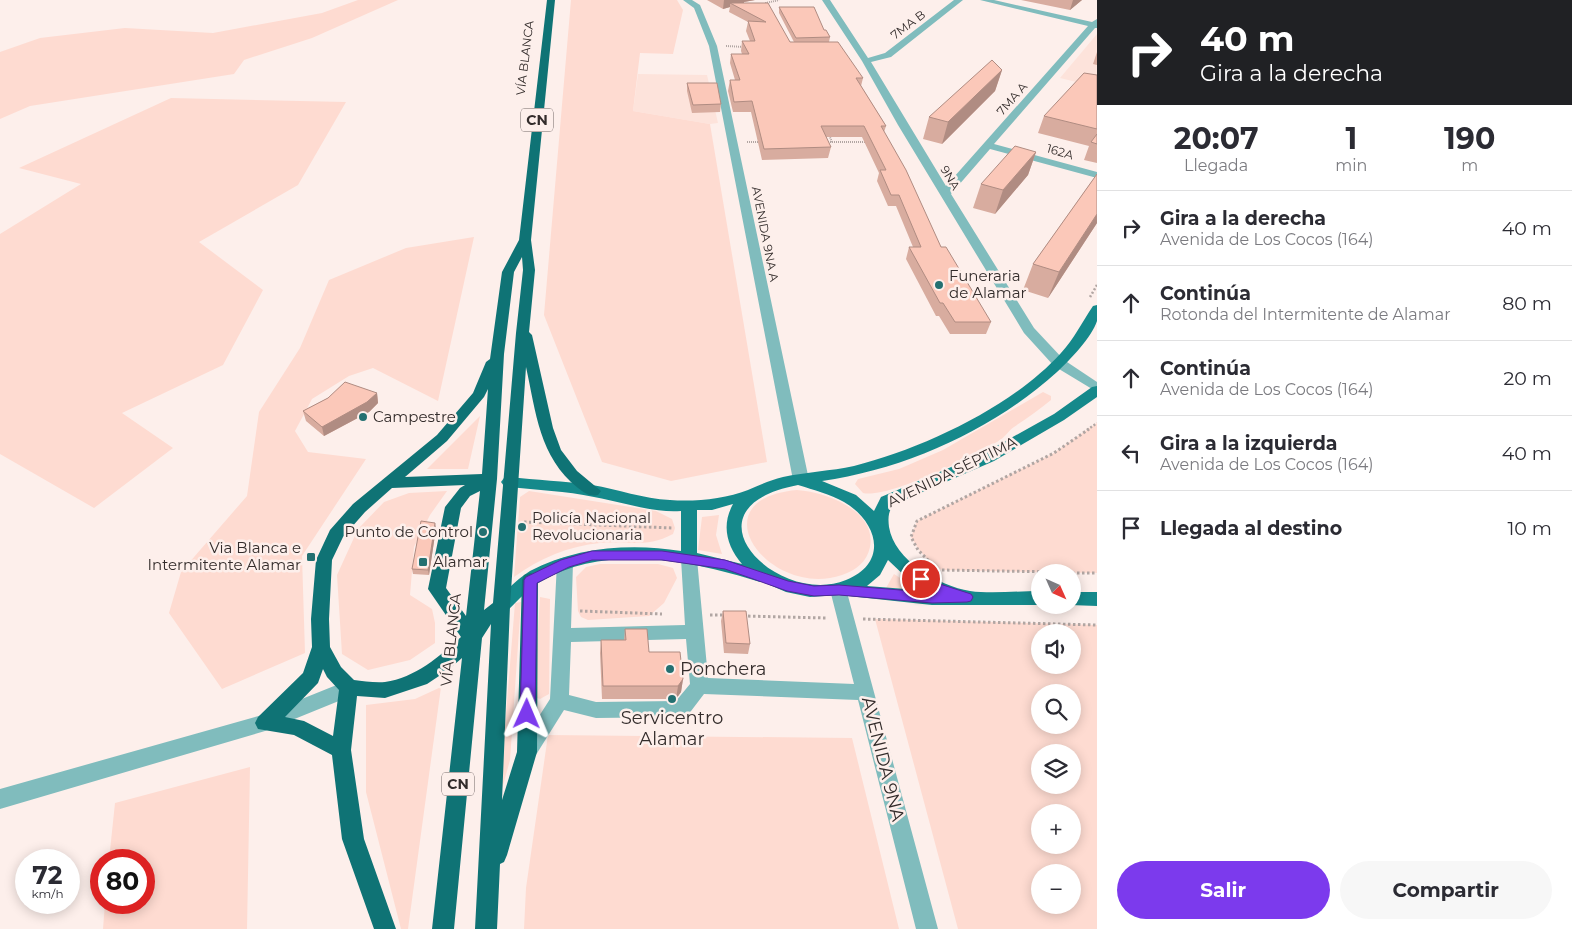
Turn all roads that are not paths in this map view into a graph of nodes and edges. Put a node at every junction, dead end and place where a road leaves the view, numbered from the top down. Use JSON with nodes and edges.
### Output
{"nodes":[{"id":1,"x":551,"y":0,"type":"edge"},
{"id":2,"x":687,"y":0,"type":"edge"},
{"id":3,"x":826,"y":0,"type":"edge"},
{"id":4,"x":959,"y":0,"type":"edge"},
{"id":5,"x":984,"y":0,"type":"edge"},
{"id":6,"x":1096,"y":24,"type":"edge"},
{"id":7,"x":866,"y":61,"type":"junction"},
{"id":8,"x":988,"y":144,"type":"junction"},
{"id":9,"x":1097,"y":175,"type":"edge"},
{"id":10,"x":945,"y":194,"type":"junction"},
{"id":11,"x":524,"y":240,"type":"junction"},
{"id":12,"x":1093,"y":304,"type":"edge"},
{"id":13,"x":523,"y":323,"type":"junction"},
{"id":14,"x":497,"y":354,"type":"junction"},
{"id":15,"x":1059,"y":363,"type":"junction"},
{"id":16,"x":1097,"y":389,"type":"edge"},
{"id":17,"x":489,"y":479,"type":"junction"},
{"id":18,"x":801,"y":480,"type":"junction"},
{"id":19,"x":509,"y":482,"type":"junction"},
{"id":20,"x":390,"y":483,"type":"junction"},
{"id":21,"x":593,"y":491,"type":"junction"},
{"id":22,"x":751,"y":495,"type":"junction"},
{"id":23,"x":689,"y":506,"type":"junction"},
{"id":24,"x":881,"y":534,"type":"junction"},
{"id":25,"x":689,"y":559,"type":"junction"},
{"id":26,"x":565,"y":563,"type":"junction"},
{"id":27,"x":530,"y":580,"type":"junction"},
{"id":28,"x":787,"y":586,"type":"junction"},
{"id":29,"x":839,"y":590,"type":"junction"},
{"id":30,"x":967,"y":597,"type":"junction"},
{"id":31,"x":1031,"y":598,"type":"edge"},
{"id":32,"x":1081,"y":599,"type":"edge"},
{"id":33,"x":1097,"y":599,"type":"edge"},
{"id":34,"x":501,"y":606,"type":"junction"},
{"id":35,"x":695,"y":632,"type":"junction"},
{"id":36,"x":562,"y":635,"type":"junction"},
{"id":37,"x":472,"y":638,"type":"junction"},
{"id":38,"x":321,"y":647,"type":"junction"},
{"id":39,"x":699,"y":686,"type":"junction"},
{"id":40,"x":349,"y":688,"type":"junction"},
{"id":41,"x":866,"y":692,"type":"junction"},
{"id":42,"x":559,"y":701,"type":"junction"},
{"id":43,"x":265,"y":723,"type":"junction"},
{"id":44,"x":341,"y":750,"type":"junction"},
{"id":45,"x":527,"y":752,"type":"junction"},
{"id":46,"x":0,"y":799,"type":"edge"},
{"id":47,"x":489,"y":878,"type":"junction"},
{"id":48,"x":385,"y":929,"type":"edge"},
{"id":49,"x":443,"y":929,"type":"edge"},
{"id":50,"x":486,"y":929,"type":"edge"},
{"id":51,"x":927,"y":929,"type":"edge"}],
"edges":[{"from":1,"to":11,"type":"highway","name":"VÍA BLANCA","number":"CN"},
{"from":2,"to":18,"type":"street","name":"AVENIDA 9NA A"},
{"from":3,"to":7,"type":"street","name":"9NA"},
{"from":4,"to":7,"type":"street","name":"7MA B"},
{"from":5,"to":6,"type":"street"},
{"from":6,"to":8,"type":"street","name":"7MA A"},
{"from":7,"to":10,"type":"street","name":"9NA"},
{"from":8,"to":9,"type":"street","name":"162A"},
{"from":8,"to":10,"type":"street","name":"7MA A"},
{"from":10,"to":15,"type":"street","name":"9NA"},
{"from":11,"to":13,"type":"highway","name":"VÍA BLANCA","number":"CN"},
{"from":11,"to":14,"type":"highway","name":"VÍA BLANCA","number":"CN"},
{"from":12,"to":15,"type":"main road"},
{"from":13,"to":19,"type":"highway","name":"VÍA BLANCA","number":"CN"},
{"from":13,"to":21,"type":"highway"},
{"from":14,"to":17,"type":"highway","name":"VÍA BLANCA","number":"CN"},
{"from":14,"to":20,"type":"highway"},
{"from":15,"to":16,"type":"street","name":"9NA"},
{"from":15,"to":18,"type":"main road"},
{"from":16,"to":24,"type":"main road","name":"AVENIDA SÉPTIMA"},
{"from":17,"to":19,"type":"highway"},
{"from":17,"to":20,"type":"highway"},
{"from":17,"to":37,"type":"highway","name":"VÍA BLANCA","number":"CN"},
{"from":17,"to":37,"type":"highway"},
{"from":18,"to":22,"type":"main road"},
{"from":18,"to":24,"type":"main road"},
{"from":19,"to":21,"type":"main road"},
{"from":19,"to":34,"type":"highway","name":"VÍA BLANCA","number":"CN"},
{"from":20,"to":38,"type":"highway"},
{"from":21,"to":23,"type":"main road"},
{"from":22,"to":23,"type":"main road"},
{"from":22,"to":28,"type":"main road"},
{"from":23,"to":25,"type":"main road"},
{"from":24,"to":29,"type":"main road"},
{"from":24,"to":30,"type":"main road"},
{"from":25,"to":26,"type":"main road"},
{"from":25,"to":28,"type":"main road"},
{"from":25,"to":35,"type":"street"},
{"from":26,"to":27,"type":"main road"},
{"from":26,"to":36,"type":"street"},
{"from":27,"to":34,"type":"main road"},
{"from":27,"to":45,"type":"highway"},
{"from":28,"to":29,"type":"main road"},
{"from":29,"to":30,"type":"main road"},
{"from":29,"to":41,"type":"street","name":"AVENIDA 9NA"},
{"from":30,"to":31,"type":"main road"},
{"from":32,"to":33,"type":"main road"},
{"from":34,"to":37,"type":"highway"},
{"from":34,"to":47,"type":"highway","name":"VÍA BLANCA","number":"CN"},
{"from":35,"to":36,"type":"street"},
{"from":35,"to":39,"type":"street"},
{"from":36,"to":42,"type":"street"},
{"from":37,"to":40,"type":"highway"},
{"from":37,"to":49,"type":"highway","name":"VÍA BLANCA","number":"CN"},
{"from":38,"to":40,"type":"highway"},
{"from":38,"to":43,"type":"highway"},
{"from":39,"to":41,"type":"street"},
{"from":39,"to":42,"type":"street"},
{"from":40,"to":43,"type":"street"},
{"from":40,"to":44,"type":"highway"},
{"from":41,"to":51,"type":"street","name":"AVENIDA 9NA"},
{"from":42,"to":45,"type":"street"},
{"from":43,"to":44,"type":"highway"},
{"from":43,"to":46,"type":"street"},
{"from":44,"to":48,"type":"highway"},
{"from":45,"to":47,"type":"highway"},
{"from":47,"to":50,"type":"highway","name":"VÍA BLANCA","number":"CN"}]}
